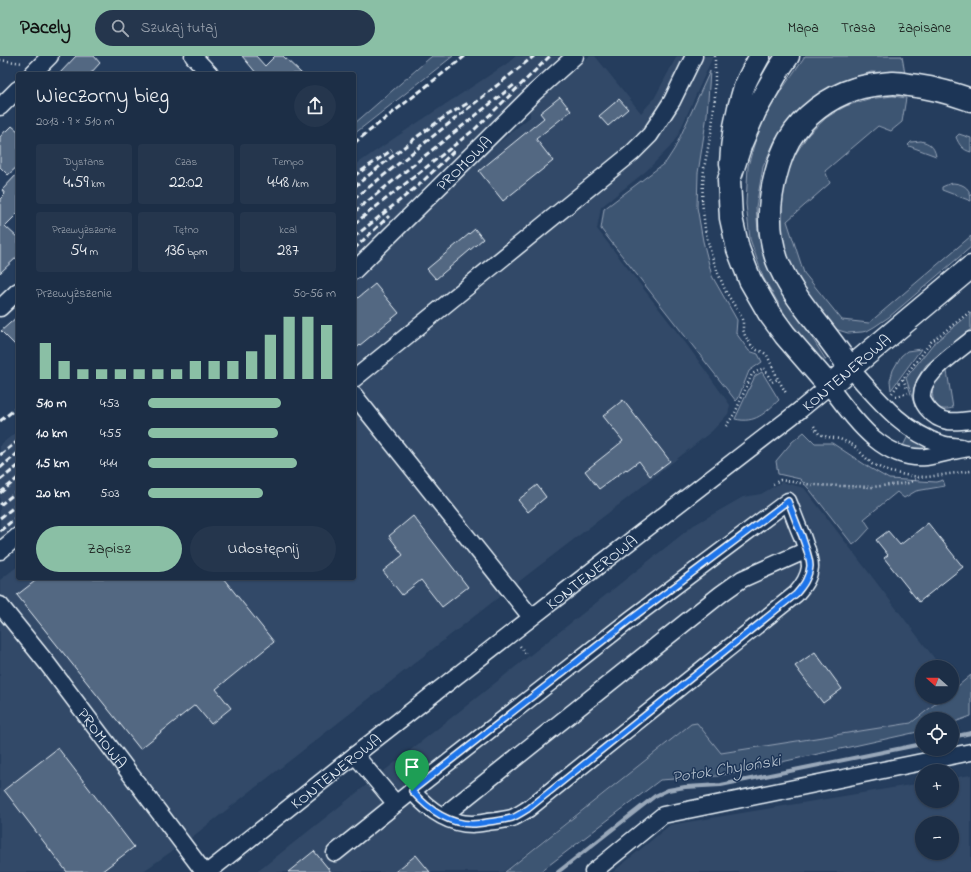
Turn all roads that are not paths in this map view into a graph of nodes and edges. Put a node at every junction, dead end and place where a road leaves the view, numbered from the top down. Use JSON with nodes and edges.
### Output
{"nodes":[{"id":1,"x":50,"y":56,"type":"edge"},
{"id":2,"x":193,"y":56,"type":"edge"},
{"id":3,"x":575,"y":56,"type":"edge"},
{"id":4,"x":694,"y":56,"type":"edge"},
{"id":5,"x":757,"y":61,"type":"edge"},
{"id":6,"x":784,"y":62,"type":"edge"},
{"id":7,"x":30,"y":69,"type":"edge"},
{"id":8,"x":208,"y":72,"type":"edge"},
{"id":9,"x":16,"y":91,"type":"edge"},
{"id":10,"x":971,"y":100,"type":"edge"},
{"id":11,"x":0,"y":107,"type":"edge"},
{"id":12,"x":729,"y":180,"type":"junction"},
{"id":13,"x":971,"y":267,"type":"edge"},
{"id":14,"x":356,"y":269,"type":"edge"},
{"id":15,"x":16,"y":293,"type":"edge"},
{"id":16,"x":0,"y":308,"type":"edge"},
{"id":17,"x":971,"y":340,"type":"edge"},
{"id":18,"x":850,"y":368,"type":"junction"},
{"id":19,"x":356,"y":377,"type":"edge"},
{"id":20,"x":829,"y":386,"type":"junction"},
{"id":21,"x":356,"y":398,"type":"edge"},
{"id":22,"x":971,"y":420,"type":"edge"},
{"id":23,"x":968,"y":448,"type":"edge"},
{"id":24,"x":16,"y":538,"type":"edge"},
{"id":25,"x":807,"y":550,"type":"junction"},
{"id":26,"x":0,"y":551,"type":"edge"},
{"id":27,"x":0,"y":605,"type":"edge"},
{"id":28,"x":531,"y":618,"type":"junction"},
{"id":29,"x":971,"y":752,"type":"edge"},
{"id":30,"x":355,"y":755,"type":"junction"},
{"id":31,"x":412,"y":791,"type":"junction"},
{"id":32,"x":396,"y":804,"type":"junction"},
{"id":33,"x":443,"y":816,"type":"junction"},
{"id":34,"x":335,"y":853,"type":"dead end"},
{"id":35,"x":204,"y":872,"type":"edge"},
{"id":36,"x":208,"y":872,"type":"edge"},
{"id":37,"x":593,"y":872,"type":"edge"}],
"edges":[{"from":1,"to":7,"type":"street"},
{"from":2,"to":8,"type":"street"},
{"from":3,"to":14,"type":"street","name":"PROMOWA"},
{"from":4,"to":19,"type":"street"},
{"from":5,"to":12,"type":"main road"},
{"from":6,"to":12,"type":"highway"},
{"from":9,"to":11,"type":"street"},
{"from":10,"to":18,"type":"highway"},
{"from":12,"to":20,"type":"highway"},
{"from":13,"to":18,"type":"highway","name":"KONTENEROWA"},
{"from":15,"to":16,"type":"street"},
{"from":17,"to":22,"type":"street"},
{"from":18,"to":20,"type":"highway","name":"KONTENEROWA"},
{"from":18,"to":23,"type":"street"},
{"from":20,"to":23,"type":"street"},
{"from":20,"to":28,"type":"street","name":"KONTENEROWA"},
{"from":21,"to":28,"type":"street"},
{"from":24,"to":26,"type":"street"},
{"from":25,"to":31,"type":"street"},
{"from":25,"to":33,"type":"street"},
{"from":25,"to":33,"type":"street"},
{"from":27,"to":35,"type":"street","name":"PROMOWA"},
{"from":28,"to":30,"type":"street","name":"KONTENEROWA"},
{"from":29,"to":37,"type":"street"},
{"from":30,"to":32,"type":"street"},
{"from":30,"to":36,"type":"street","name":"KONTENEROWA"},
{"from":31,"to":32,"type":"street"},
{"from":31,"to":33,"type":"street"},
{"from":32,"to":34,"type":"street"}]}
